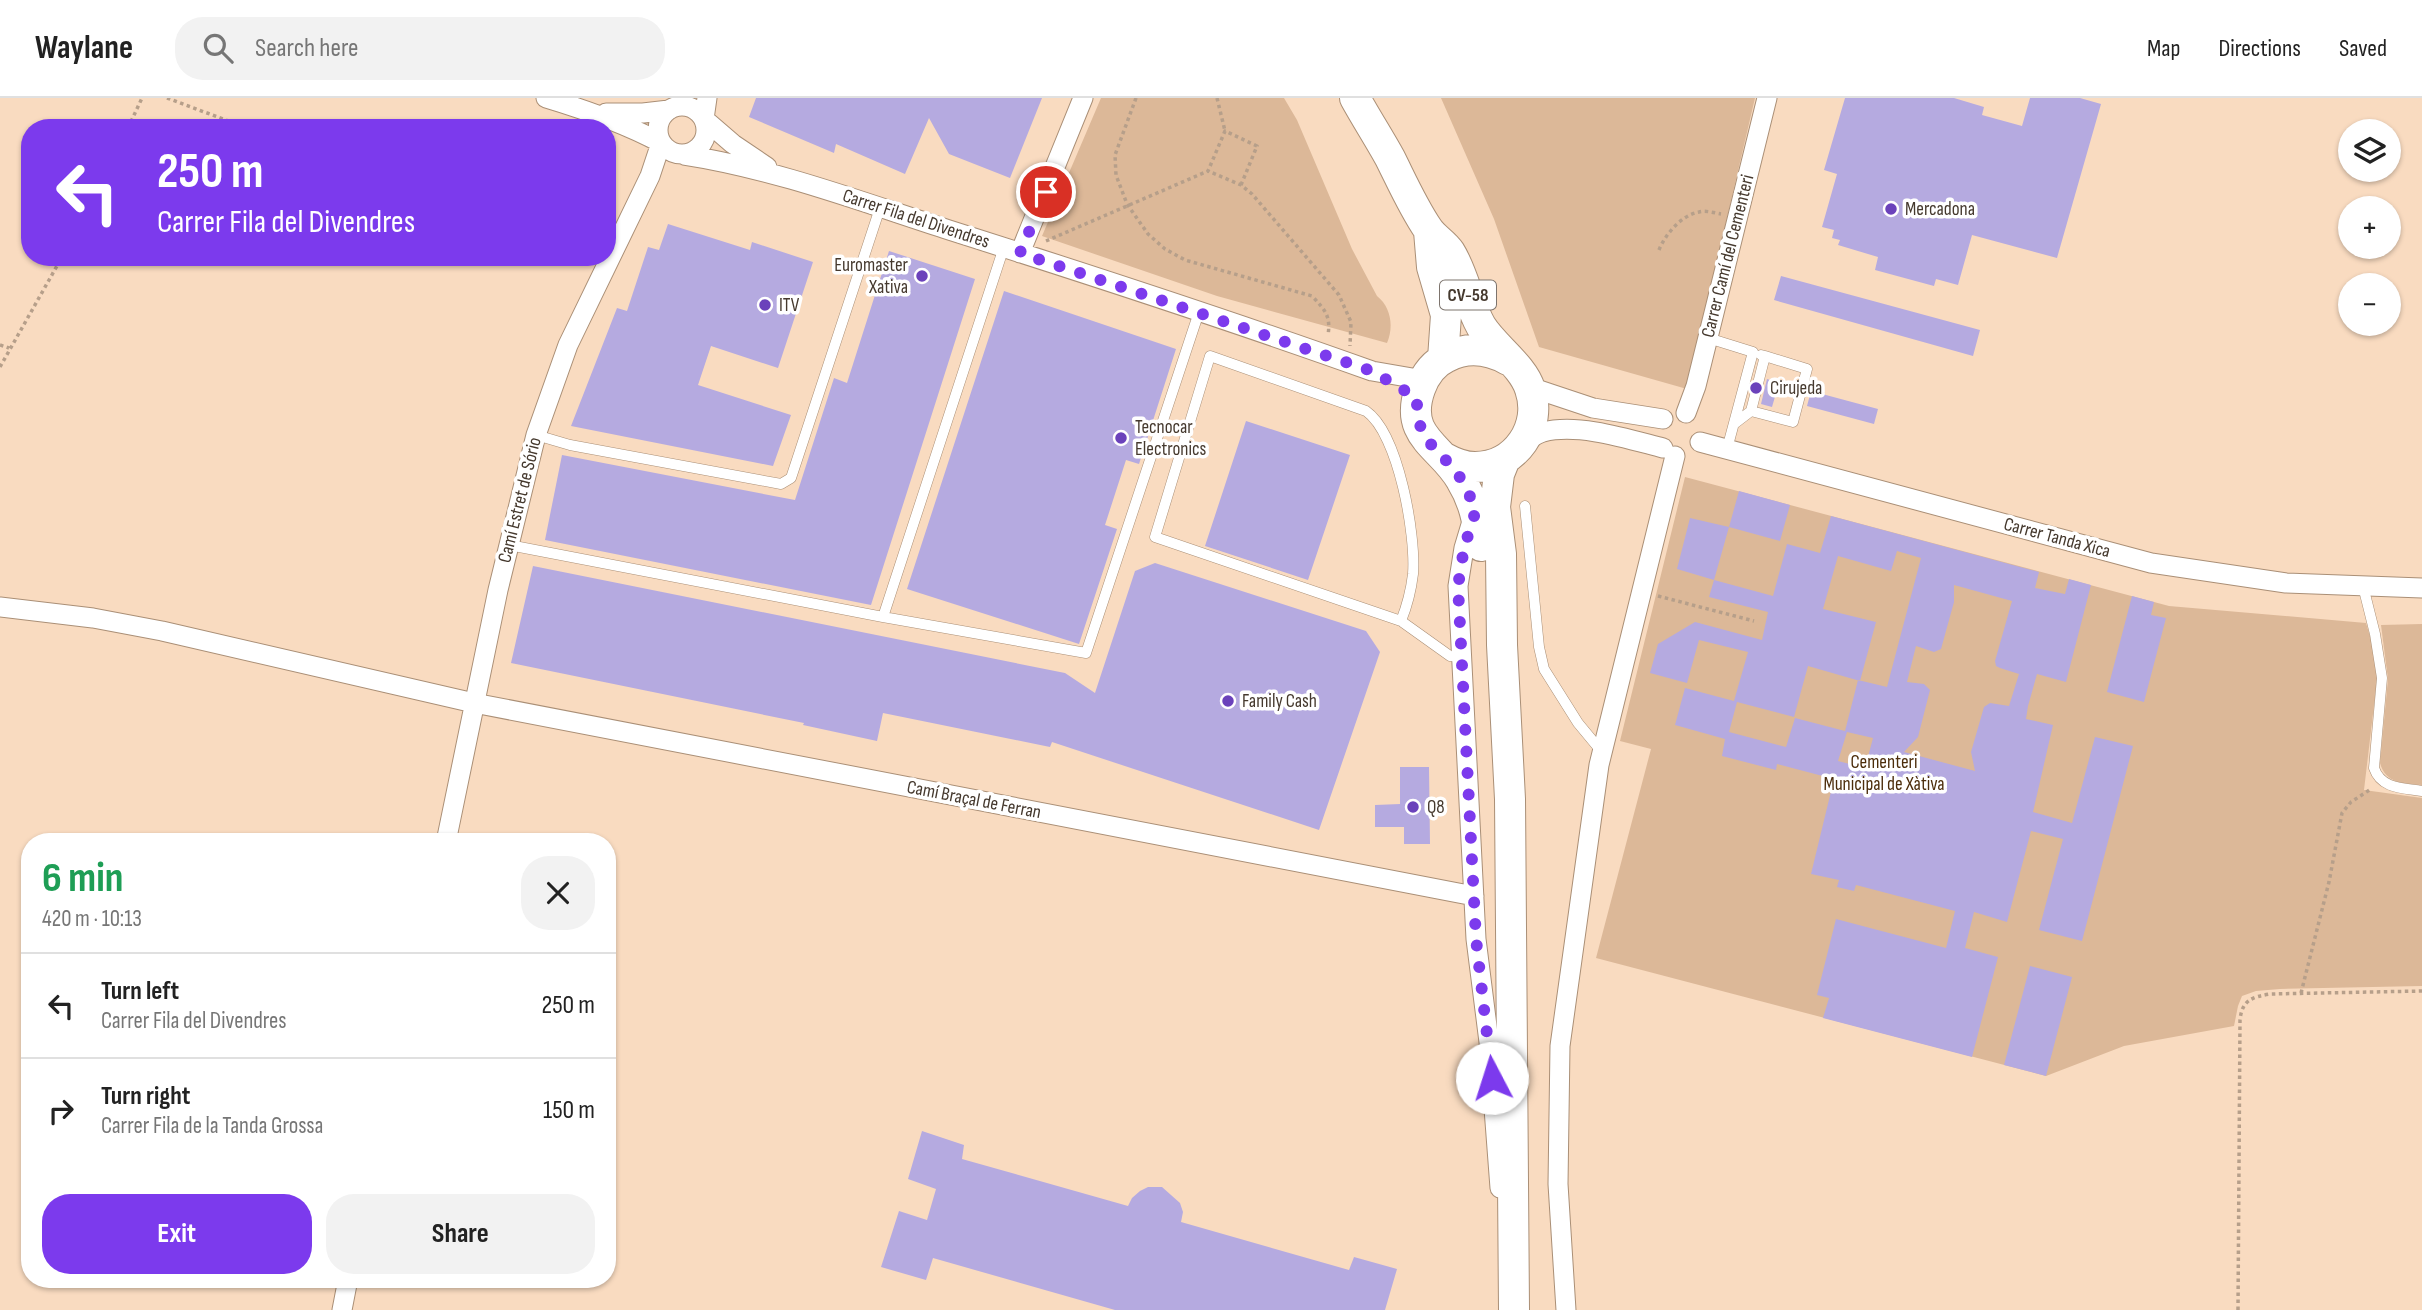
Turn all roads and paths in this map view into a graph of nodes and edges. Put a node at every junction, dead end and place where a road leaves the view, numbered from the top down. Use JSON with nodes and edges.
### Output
{"nodes":[{"id":1,"x":142,"y":98,"type":"edge"},
{"id":2,"x":167,"y":98,"type":"edge"},
{"id":3,"x":546,"y":98,"type":"edge"},
{"id":4,"x":707,"y":98,"type":"edge"},
{"id":5,"x":1083,"y":98,"type":"edge"},
{"id":6,"x":1136,"y":98,"type":"edge"},
{"id":7,"x":1217,"y":98,"type":"edge"},
{"id":8,"x":1355,"y":98,"type":"edge"},
{"id":9,"x":1767,"y":98,"type":"edge"},
{"id":10,"x":677,"y":105,"type":"edge"},
{"id":11,"x":598,"y":114,"type":"junction"},
{"id":12,"x":132,"y":119,"type":"edge"},
{"id":13,"x":223,"y":119,"type":"edge"},
{"id":14,"x":610,"y":119,"type":"edge"},
{"id":15,"x":704,"y":119,"type":"junction"},
{"id":16,"x":616,"y":121,"type":"edge"},
{"id":17,"x":1224,"y":131,"type":"junction"},
{"id":18,"x":674,"y":151,"type":"junction"},
{"id":19,"x":1208,"y":171,"type":"junction"},
{"id":20,"x":779,"y":175,"type":"junction"},
{"id":21,"x":1241,"y":185,"type":"junction"},
{"id":22,"x":1127,"y":204,"type":"junction"},
{"id":23,"x":880,"y":208,"type":"junction"},
{"id":24,"x":1737,"y":218,"type":"junction"},
{"id":25,"x":1429,"y":231,"type":"junction"},
{"id":26,"x":616,"y":246,"type":"edge"},
{"id":27,"x":1012,"y":250,"type":"junction"},
{"id":28,"x":1659,"y":250,"type":"dead end"},
{"id":29,"x":57,"y":266,"type":"edge"},
{"id":30,"x":606,"y":266,"type":"edge"},
{"id":31,"x":1199,"y":312,"type":"junction"},
{"id":32,"x":1708,"y":338,"type":"junction"},
{"id":33,"x":0,"y":345,"type":"edge"},
{"id":34,"x":9,"y":348,"type":"junction"},
{"id":35,"x":1753,"y":352,"type":"junction"},
{"id":36,"x":1324,"y":354,"type":"junction"},
{"id":37,"x":1765,"y":356,"type":"junction"},
{"id":38,"x":1508,"y":360,"type":"junction"},
{"id":39,"x":1350,"y":363,"type":"junction"},
{"id":40,"x":0,"y":367,"type":"edge"},
{"id":41,"x":1428,"y":379,"type":"junction"},
{"id":42,"x":1530,"y":387,"type":"junction"},
{"id":43,"x":1751,"y":411,"type":"junction"},
{"id":44,"x":1686,"y":413,"type":"junction"},
{"id":45,"x":1663,"y":419,"type":"junction"},
{"id":46,"x":1733,"y":425,"type":"junction"},
{"id":47,"x":537,"y":435,"type":"junction"},
{"id":48,"x":1700,"y":442,"type":"junction"},
{"id":49,"x":1727,"y":449,"type":"junction"},
{"id":50,"x":1514,"y":450,"type":"junction"},
{"id":51,"x":1669,"y":452,"type":"junction"},
{"id":52,"x":1445,"y":458,"type":"junction"},
{"id":53,"x":1525,"y":506,"type":"dead end"},
{"id":54,"x":1476,"y":510,"type":"junction"},
{"id":55,"x":508,"y":545,"type":"junction"},
{"id":56,"x":2363,"y":586,"type":"junction"},
{"id":57,"x":2422,"y":588,"type":"edge"},
{"id":58,"x":1642,"y":592,"type":"junction"},
{"id":59,"x":0,"y":607,"type":"edge"},
{"id":60,"x":883,"y":617,"type":"junction"},
{"id":61,"x":1401,"y":621,"type":"junction"},
{"id":62,"x":1754,"y":621,"type":"dead end"},
{"id":63,"x":1502,"y":646,"type":"junction"},
{"id":64,"x":1463,"y":657,"type":"junction"},
{"id":65,"x":474,"y":703,"type":"junction"},
{"id":66,"x":1600,"y":759,"type":"junction"},
{"id":67,"x":2380,"y":780,"type":"junction"},
{"id":68,"x":2422,"y":791,"type":"edge"},
{"id":69,"x":448,"y":833,"type":"edge"},
{"id":70,"x":1474,"y":896,"type":"junction"},
{"id":71,"x":2422,"y":991,"type":"edge"},
{"id":72,"x":2301,"y":993,"type":"junction"},
{"id":73,"x":346,"y":1288,"type":"edge"},
{"id":74,"x":342,"y":1310,"type":"edge"},
{"id":75,"x":1500,"y":1310,"type":"edge"},
{"id":76,"x":1514,"y":1310,"type":"edge"},
{"id":77,"x":1566,"y":1310,"type":"edge"},
{"id":78,"x":2238,"y":1310,"type":"edge"}],
"edges":[{"from":1,"to":12,"type":"path"},
{"from":2,"to":13,"type":"path"},
{"from":3,"to":11,"type":"street","name":"Carrer Fila del Divendres"},
{"from":4,"to":15,"type":"street"},
{"from":5,"to":27,"type":"street"},
{"from":6,"to":22,"type":"path"},
{"from":7,"to":17,"type":"path"},
{"from":8,"to":25,"type":"main road","number":"CV-58"},
{"from":9,"to":24,"type":"street","name":"Carrer Camí del Cementeri"},
{"from":10,"to":11,"type":"street","name":"Carrer Fila del Divendres"},
{"from":10,"to":15,"type":"street"},
{"from":10,"to":18,"type":"street"},
{"from":11,"to":14,"type":"street","name":"Carrer Fila del Divendres"},
{"from":15,"to":18,"type":"street"},
{"from":15,"to":20,"type":"street","name":"Carrer Fila del Divendres"},
{"from":16,"to":18,"type":"street","name":"Carrer Fila del Divendres"},
{"from":17,"to":19,"type":"path"},
{"from":17,"to":21,"type":"path"},
{"from":18,"to":20,"type":"street","name":"Carrer Fila del Divendres"},
{"from":18,"to":26,"type":"street","name":"Camí Estret de Sório"},
{"from":19,"to":21,"type":"path"},
{"from":19,"to":22,"type":"path"},
{"from":20,"to":23,"type":"street","name":"Carrer Fila del Divendres"},
{"from":21,"to":39,"type":"path"},
{"from":22,"to":27,"type":"path"},
{"from":22,"to":36,"type":"path"},
{"from":23,"to":27,"type":"street","name":"Carrer Fila del Divendres"},
{"from":23,"to":47,"type":"lane"},
{"from":24,"to":28,"type":"path"},
{"from":24,"to":32,"type":"street","name":"Carrer Camí del Cementeri"},
{"from":25,"to":38,"type":"main road","number":"CV-58"},
{"from":25,"to":41,"type":"main road","number":"CV-58"},
{"from":27,"to":31,"type":"street","name":"Carrer Fila del Divendres"},
{"from":27,"to":60,"type":"lane"},
{"from":29,"to":34,"type":"path"},
{"from":30,"to":47,"type":"street","name":"Camí Estret de Sório"},
{"from":31,"to":36,"type":"street","name":"Carrer Fila del Divendres"},
{"from":31,"to":60,"type":"lane"},
{"from":32,"to":35,"type":"lane"},
{"from":32,"to":44,"type":"street","name":"Carrer Camí del Cementeri"},
{"from":33,"to":34,"type":"path"},
{"from":34,"to":40,"type":"path"},
{"from":35,"to":37,"type":"lane"},
{"from":35,"to":46,"type":"lane"},
{"from":36,"to":39,"type":"street","name":"Carrer Fila del Divendres"},
{"from":37,"to":43,"type":"lane"},
{"from":37,"to":43,"type":"lane"},
{"from":38,"to":41,"type":"main road"},
{"from":38,"to":42,"type":"main road","number":"CV-58"},
{"from":39,"to":41,"type":"street","name":"Carrer Fila del Divendres"},
{"from":41,"to":52,"type":"main road","number":"CV-58"},
{"from":42,"to":45,"type":"street"},
{"from":42,"to":50,"type":"main road","number":"CV-58"},
{"from":43,"to":46,"type":"lane"},
{"from":44,"to":45,"type":"street"},
{"from":44,"to":48,"type":"street"},
{"from":45,"to":51,"type":"street"},
{"from":46,"to":49,"type":"lane"},
{"from":47,"to":55,"type":"street","name":"Camí Estret de Sório"},
{"from":48,"to":49,"type":"street","name":"Carrer Tanda Xica"},
{"from":48,"to":51,"type":"street"},
{"from":49,"to":56,"type":"street","name":"Carrer Tanda Xica"},
{"from":50,"to":51,"type":"street"},
{"from":50,"to":52,"type":"main road"},
{"from":50,"to":63,"type":"main road","number":"CV-58"},
{"from":51,"to":58,"type":"street"},
{"from":52,"to":54,"type":"main road","number":"CV-58"},
{"from":53,"to":66,"type":"lane"},
{"from":54,"to":63,"type":"main road","number":"CV-58"},
{"from":54,"to":64,"type":"street"},
{"from":55,"to":60,"type":"lane"},
{"from":55,"to":65,"type":"street","name":"Camí Estret de Sório"},
{"from":56,"to":57,"type":"street","name":"Carrer Tanda Xica"},
{"from":56,"to":67,"type":"lane"},
{"from":58,"to":62,"type":"path"},
{"from":58,"to":66,"type":"street"},
{"from":59,"to":65,"type":"street","name":"Camí Braçal de Ferran"},
{"from":61,"to":61,"type":"lane"},
{"from":61,"to":64,"type":"lane"},
{"from":63,"to":76,"type":"main road","number":"CV-58"},
{"from":64,"to":70,"type":"street"},
{"from":65,"to":69,"type":"street","name":"Camí Estret de Sório"},
{"from":65,"to":70,"type":"street","name":"Camí Braçal de Ferran"},
{"from":66,"to":77,"type":"street"},
{"from":67,"to":68,"type":"lane"},
{"from":67,"to":72,"type":"path"},
{"from":70,"to":75,"type":"street"},
{"from":71,"to":72,"type":"path"},
{"from":72,"to":78,"type":"path"},
{"from":73,"to":74,"type":"street"}]}
